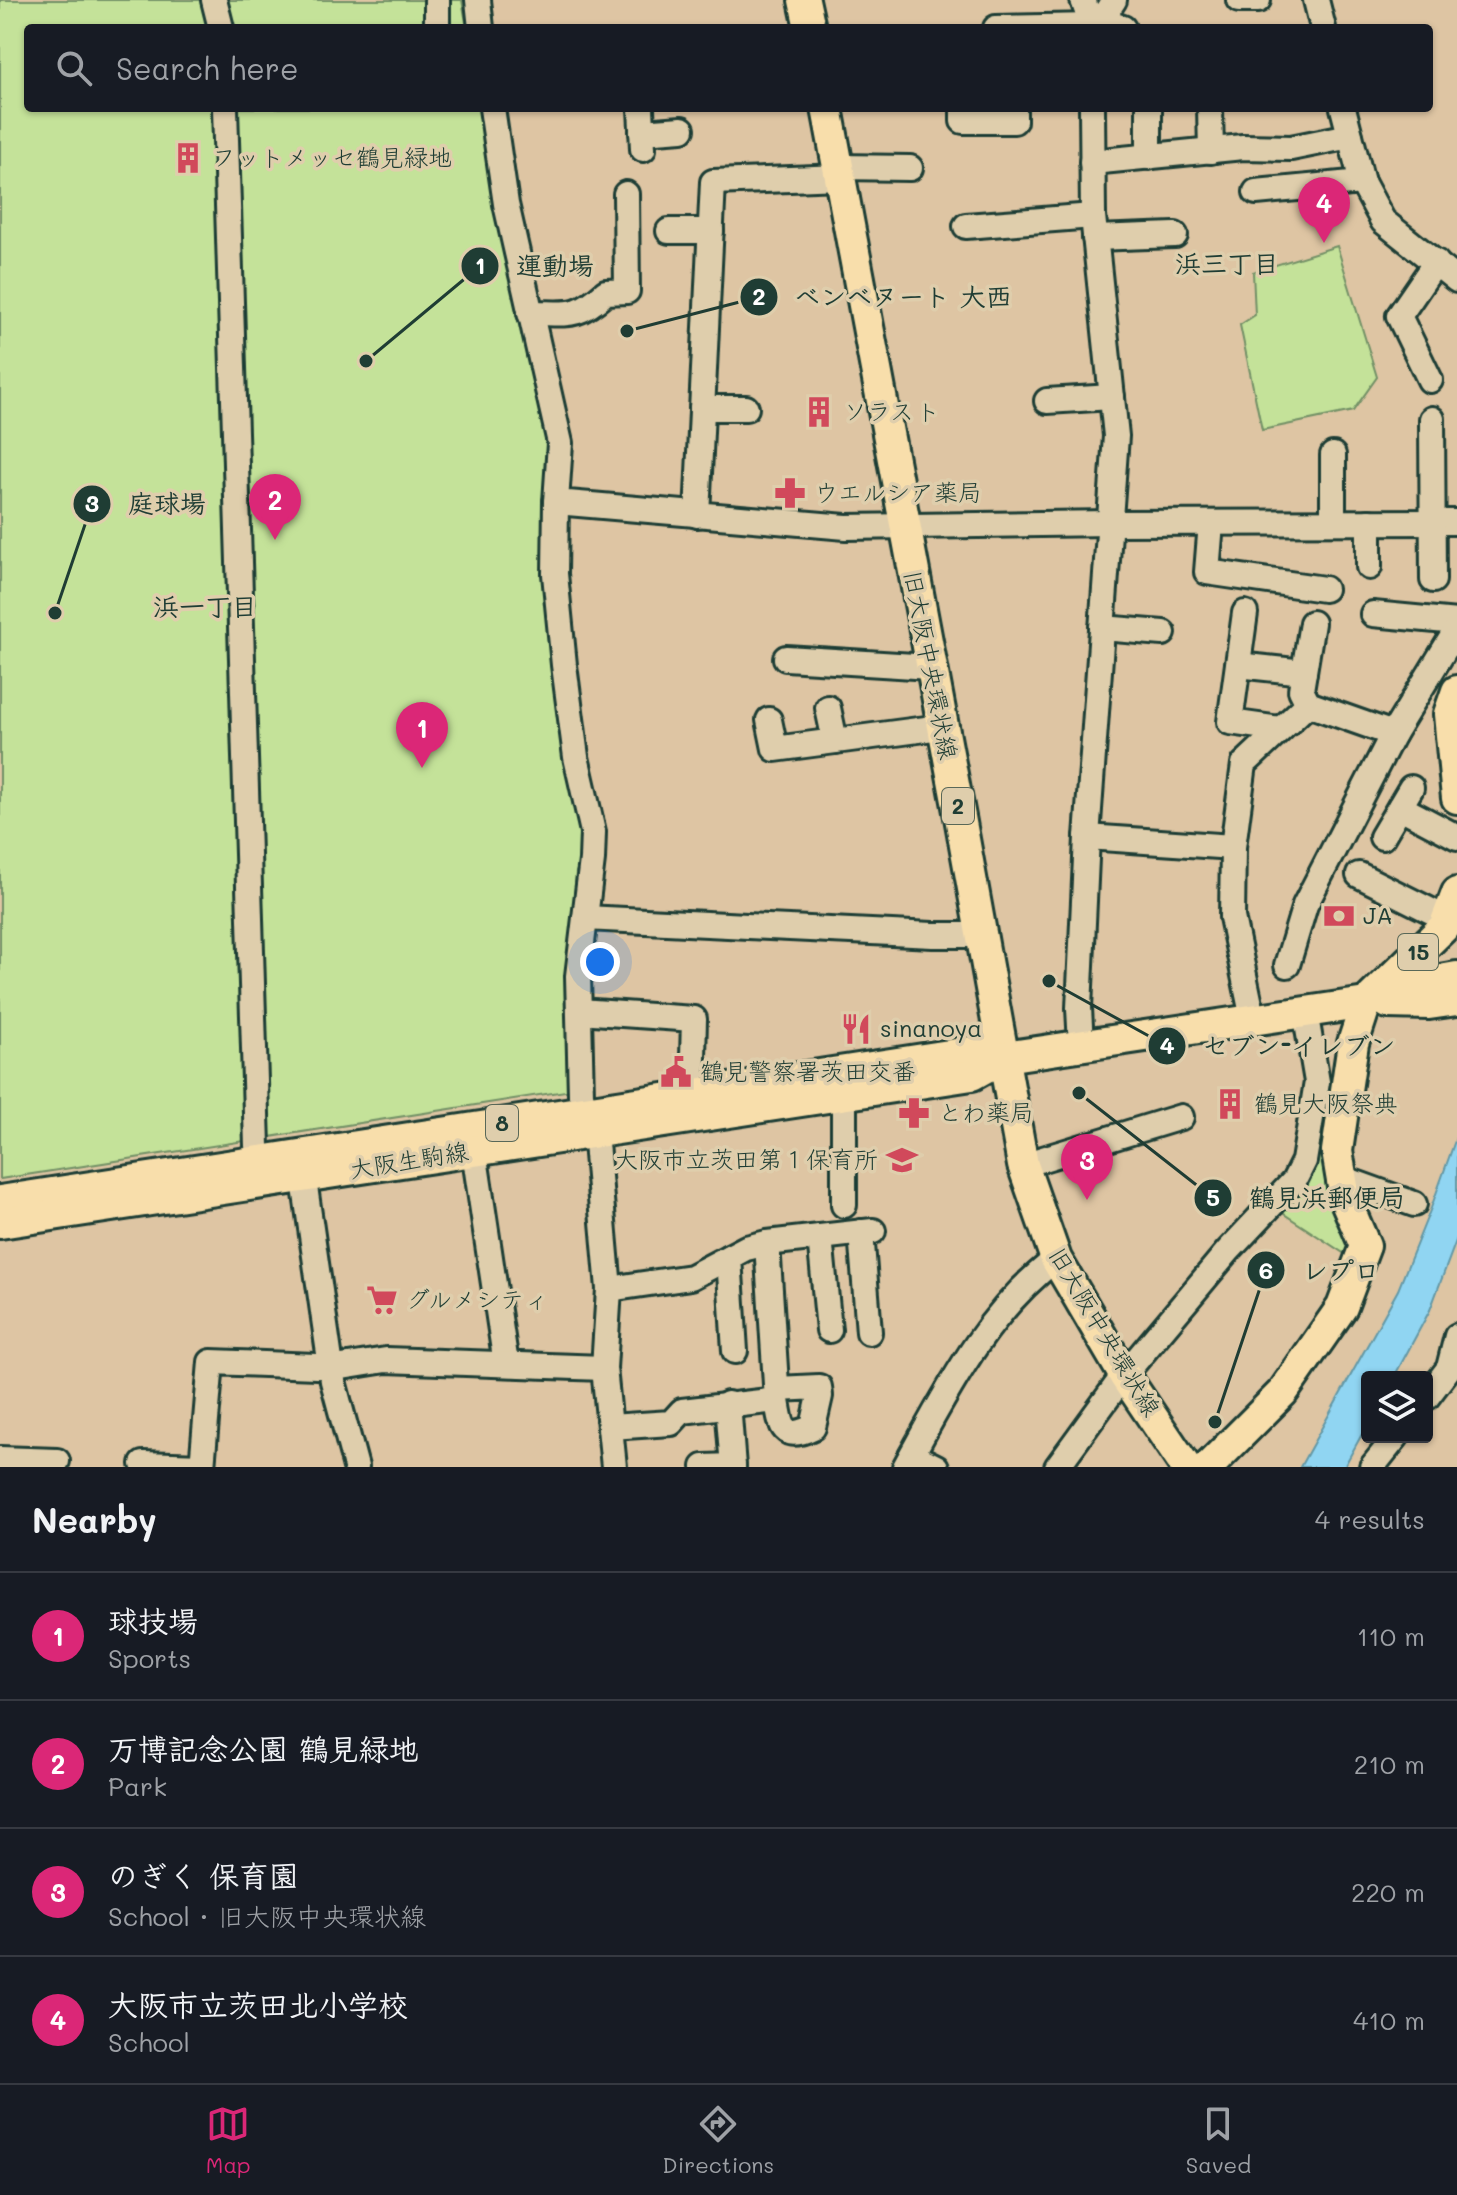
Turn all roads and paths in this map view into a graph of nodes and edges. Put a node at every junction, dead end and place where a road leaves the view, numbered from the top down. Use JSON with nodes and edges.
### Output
{"nodes":[{"id":1,"x":214,"y":0,"type":"edge"},
{"id":2,"x":437,"y":0,"type":"edge"},
{"id":3,"x":478,"y":0,"type":"edge"},
{"id":4,"x":804,"y":0,"type":"edge"},
{"id":5,"x":1083,"y":0,"type":"edge"},
{"id":6,"x":1114,"y":0,"type":"edge"},
{"id":7,"x":1239,"y":0,"type":"edge"},
{"id":8,"x":1258,"y":0,"type":"edge"},
{"id":9,"x":1316,"y":0,"type":"edge"},
{"id":10,"x":220,"y":24,"type":"edge"},
{"id":11,"x":437,"y":24,"type":"edge"},
{"id":12,"x":481,"y":24,"type":"edge"},
{"id":13,"x":809,"y":24,"type":"edge"},
{"id":14,"x":1093,"y":24,"type":"edge"},
{"id":15,"x":1096,"y":24,"type":"edge"},
{"id":16,"x":1322,"y":24,"type":"edge"},
{"id":17,"x":225,"y":112,"type":"edge"},
{"id":18,"x":493,"y":112,"type":"edge"},
{"id":19,"x":828,"y":112,"type":"edge"},
{"id":20,"x":963,"y":112,"type":"edge"},
{"id":21,"x":1014,"y":112,"type":"edge"},
{"id":22,"x":1092,"y":112,"type":"edge"},
{"id":23,"x":1149,"y":112,"type":"edge"},
{"id":24,"x":1210,"y":112,"type":"edge"},
{"id":25,"x":1344,"y":112,"type":"edge"},
{"id":26,"x":682,"y":129,"type":"dead end"},
{"id":27,"x":642,"y":130,"type":"edge"},
{"id":28,"x":1350,"y":136,"type":"junction"},
{"id":29,"x":1211,"y":151,"type":"junction"},
{"id":30,"x":1149,"y":157,"type":"junction"},
{"id":31,"x":1092,"y":162,"type":"junction"},
{"id":32,"x":910,"y":168,"type":"dead end"},
{"id":33,"x":839,"y":172,"type":"junction"},
{"id":34,"x":1362,"y":182,"type":"junction"},
{"id":35,"x":1256,"y":192,"type":"dead end"},
{"id":36,"x":626,"y":194,"type":"dead end"},
{"id":37,"x":966,"y":226,"type":"dead end"},
{"id":38,"x":1094,"y":227,"type":"junction"},
{"id":39,"x":669,"y":231,"type":"dead end"},
{"id":40,"x":711,"y":231,"type":"junction"},
{"id":41,"x":1175,"y":235,"type":"dead end"},
{"id":42,"x":1436,"y":262,"type":"junction"},
{"id":43,"x":1457,"y":280,"type":"edge"},
{"id":44,"x":530,"y":313,"type":"junction"},
{"id":45,"x":1430,"y":380,"type":"dead end"},
{"id":46,"x":1112,"y":397,"type":"junction"},
{"id":47,"x":1047,"y":401,"type":"dead end"},
{"id":48,"x":702,"y":408,"type":"junction"},
{"id":49,"x":746,"y":408,"type":"dead end"},
{"id":50,"x":1432,"y":419,"type":"dead end"},
{"id":51,"x":1333,"y":455,"type":"dead end"},
{"id":52,"x":556,"y":502,"type":"junction"},
{"id":53,"x":697,"y":515,"type":"junction"},
{"id":54,"x":1333,"y":522,"type":"junction"},
{"id":55,"x":1369,"y":522,"type":"junction"},
{"id":56,"x":1445,"y":522,"type":"edge"},
{"id":57,"x":1109,"y":523,"type":"junction"},
{"id":58,"x":1211,"y":523,"type":"junction"},
{"id":59,"x":904,"y":526,"type":"junction"},
{"id":60,"x":1369,"y":567,"type":"dead end"},
{"id":61,"x":1433,"y":580,"type":"dead end"},
{"id":62,"x":1324,"y":589,"type":"dead end"},
{"id":63,"x":1245,"y":613,"type":"dead end"},
{"id":64,"x":1373,"y":614,"type":"dead end"},
{"id":65,"x":1457,"y":622,"type":"edge"},
{"id":66,"x":1312,"y":623,"type":"dead end"},
{"id":67,"x":1102,"y":628,"type":"junction"},
{"id":68,"x":1457,"y":629,"type":"edge"},
{"id":69,"x":1163,"y":633,"type":"dead end"},
{"id":70,"x":786,"y":658,"type":"dead end"},
{"id":71,"x":1238,"y":665,"type":"junction"},
{"id":72,"x":930,"y":667,"type":"junction"},
{"id":73,"x":1304,"y":672,"type":"junction"},
{"id":74,"x":1457,"y":691,"type":"edge"},
{"id":75,"x":1308,"y":704,"type":"junction"},
{"id":76,"x":828,"y":708,"type":"dead end"},
{"id":77,"x":769,"y":720,"type":"dead end"},
{"id":78,"x":941,"y":727,"type":"junction"},
{"id":79,"x":1280,"y":729,"type":"junction"},
{"id":80,"x":1393,"y":734,"type":"junction"},
{"id":81,"x":835,"y":741,"type":"junction"},
{"id":82,"x":1457,"y":798,"type":"edge"},
{"id":83,"x":1087,"y":837,"type":"junction"},
{"id":84,"x":1382,"y":837,"type":"dead end"},
{"id":85,"x":1457,"y":837,"type":"edge"},
{"id":86,"x":1233,"y":847,"type":"junction"},
{"id":87,"x":1359,"y":875,"type":"dead end"},
{"id":88,"x":1452,"y":906,"type":"edge"},
{"id":89,"x":585,"y":918,"type":"junction"},
{"id":90,"x":981,"y":935,"type":"junction"},
{"id":91,"x":1287,"y":965,"type":"dead end"},
{"id":92,"x":1457,"y":977,"type":"edge"},
{"id":93,"x":1457,"y":1000,"type":"edge"},
{"id":94,"x":1366,"y":1003,"type":"junction"},
{"id":95,"x":579,"y":1011,"type":"junction"},
{"id":96,"x":1305,"y":1011,"type":"junction"},
{"id":97,"x":1253,"y":1019,"type":"junction"},
{"id":98,"x":1081,"y":1045,"type":"junction"},
{"id":99,"x":1004,"y":1057,"type":"junction"},
{"id":100,"x":844,"y":1094,"type":"junction"},
{"id":101,"x":692,"y":1095,"type":"junction"},
{"id":102,"x":1181,"y":1117,"type":"dead end"},
{"id":103,"x":589,"y":1122,"type":"junction"},
{"id":104,"x":257,"y":1146,"type":"dead end"},
{"id":105,"x":474,"y":1151,"type":"junction"},
{"id":106,"x":1023,"y":1165,"type":"junction"},
{"id":107,"x":302,"y":1166,"type":"junction"},
{"id":108,"x":1342,"y":1178,"type":"junction"},
{"id":109,"x":0,"y":1201,"type":"edge"},
{"id":110,"x":1414,"y":1204,"type":"dead end"},
{"id":111,"x":844,"y":1205,"type":"dead end"},
{"id":112,"x":0,"y":1223,"type":"edge"},
{"id":113,"x":820,"y":1237,"type":"junction"},
{"id":114,"x":767,"y":1243,"type":"junction"},
{"id":115,"x":729,"y":1257,"type":"junction"},
{"id":116,"x":1056,"y":1259,"type":"junction"},
{"id":117,"x":609,"y":1289,"type":"junction"},
{"id":118,"x":829,"y":1330,"type":"dead end"},
{"id":119,"x":869,"y":1332,"type":"dead end"},
{"id":120,"x":1457,"y":1337,"type":"edge"},
{"id":121,"x":735,"y":1351,"type":"dead end"},
{"id":122,"x":506,"y":1364,"type":"junction"},
{"id":123,"x":331,"y":1367,"type":"junction"},
{"id":124,"x":604,"y":1368,"type":"junction"},
{"id":125,"x":1124,"y":1375,"type":"junction"},
{"id":126,"x":1433,"y":1389,"type":"edge"},
{"id":127,"x":728,"y":1404,"type":"junction"},
{"id":128,"x":610,"y":1427,"type":"junction"},
{"id":129,"x":1391,"y":1443,"type":"edge"},
{"id":130,"x":0,"y":1459,"type":"edge"},
{"id":131,"x":57,"y":1461,"type":"dead end"},
{"id":132,"x":908,"y":1461,"type":"edge"},
{"id":133,"x":143,"y":1464,"type":"dead end"},
{"id":134,"x":733,"y":1466,"type":"edge"},
{"id":135,"x":202,"y":1467,"type":"edge"},
{"id":136,"x":356,"y":1467,"type":"edge"},
{"id":137,"x":614,"y":1467,"type":"edge"},
{"id":138,"x":704,"y":1467,"type":"edge"},
{"id":139,"x":936,"y":1467,"type":"edge"},
{"id":140,"x":1057,"y":1467,"type":"edge"},
{"id":141,"x":1186,"y":1467,"type":"edge"},
{"id":142,"x":1208,"y":1467,"type":"edge"},
{"id":143,"x":1372,"y":1467,"type":"edge"}],
"edges":[{"from":1,"to":10,"type":"street"},
{"from":2,"to":11,"type":"street"},
{"from":3,"to":12,"type":"street"},
{"from":4,"to":13,"type":"main road"},
{"from":5,"to":14,"type":"street"},
{"from":6,"to":15,"type":"street"},
{"from":7,"to":8,"type":"street"},
{"from":9,"to":16,"type":"street"},
{"from":17,"to":104,"type":"street"},
{"from":18,"to":44,"type":"street"},
{"from":19,"to":33,"type":"main road","name":"旧大阪中央環状線","number":"2"},
{"from":20,"to":21,"type":"street"},
{"from":22,"to":31,"type":"street"},
{"from":23,"to":30,"type":"street"},
{"from":24,"to":29,"type":"street"},
{"from":25,"to":28,"type":"street"},
{"from":26,"to":27,"type":"street"},
{"from":28,"to":29,"type":"street"},
{"from":28,"to":34,"type":"street"},
{"from":29,"to":30,"type":"street"},
{"from":30,"to":31,"type":"street"},
{"from":31,"to":38,"type":"street"},
{"from":32,"to":33,"type":"street"},
{"from":33,"to":40,"type":"street"},
{"from":33,"to":59,"type":"main road","name":"旧大阪中央環状線","number":"2"},
{"from":34,"to":35,"type":"street"},
{"from":34,"to":42,"type":"street"},
{"from":36,"to":44,"type":"street"},
{"from":37,"to":38,"type":"street"},
{"from":38,"to":41,"type":"street"},
{"from":38,"to":46,"type":"street"},
{"from":39,"to":40,"type":"street"},
{"from":40,"to":48,"type":"street"},
{"from":42,"to":43,"type":"street"},
{"from":42,"to":45,"type":"street"},
{"from":44,"to":52,"type":"street"},
{"from":46,"to":47,"type":"street"},
{"from":46,"to":57,"type":"street"},
{"from":48,"to":49,"type":"street"},
{"from":48,"to":53,"type":"street"},
{"from":50,"to":56,"type":"street"},
{"from":51,"to":54,"type":"street"},
{"from":52,"to":53,"type":"street"},
{"from":52,"to":89,"type":"street"},
{"from":53,"to":59,"type":"street"},
{"from":54,"to":55,"type":"street"},
{"from":54,"to":58,"type":"street"},
{"from":55,"to":56,"type":"street"},
{"from":55,"to":60,"type":"street"},
{"from":56,"to":61,"type":"street"},
{"from":57,"to":58,"type":"street"},
{"from":57,"to":59,"type":"street"},
{"from":57,"to":67,"type":"street"},
{"from":58,"to":62,"type":"street"},
{"from":59,"to":72,"type":"main road","name":"旧大阪中央環状線","number":"2"},
{"from":63,"to":71,"type":"street"},
{"from":64,"to":65,"type":"street"},
{"from":66,"to":73,"type":"street"},
{"from":67,"to":69,"type":"street"},
{"from":67,"to":83,"type":"street"},
{"from":68,"to":80,"type":"street"},
{"from":70,"to":72,"type":"street"},
{"from":71,"to":73,"type":"street"},
{"from":71,"to":79,"type":"street"},
{"from":72,"to":78,"type":"main road","name":"旧大阪中央環状線","number":"2"},
{"from":73,"to":75,"type":"street"},
{"from":74,"to":82,"type":"main road"},
{"from":75,"to":79,"type":"street"},
{"from":75,"to":80,"type":"street"},
{"from":76,"to":81,"type":"street"},
{"from":77,"to":81,"type":"street"},
{"from":78,"to":81,"type":"street"},
{"from":78,"to":90,"type":"main road","name":"旧大阪中央環状線","number":"2"},
{"from":79,"to":86,"type":"street"},
{"from":80,"to":91,"type":"street"},
{"from":83,"to":86,"type":"street"},
{"from":83,"to":98,"type":"street"},
{"from":84,"to":85,"type":"street"},
{"from":86,"to":97,"type":"street"},
{"from":87,"to":88,"type":"street"},
{"from":88,"to":94,"type":"main road","number":"15"},
{"from":89,"to":90,"type":"street"},
{"from":89,"to":95,"type":"street"},
{"from":90,"to":99,"type":"main road","name":"旧大阪中央環状線","number":"2"},
{"from":92,"to":94,"type":"main road","name":"大阪生駒線","number":"8"},
{"from":93,"to":94,"type":"main road","name":"大阪生駒線","number":"8"},
{"from":94,"to":96,"type":"main road","name":"大阪生駒線","number":"8"},
{"from":94,"to":108,"type":"main road","number":"15"},
{"from":95,"to":101,"type":"street"},
{"from":95,"to":103,"type":"street"},
{"from":96,"to":97,"type":"main road","name":"大阪生駒線","number":"8"},
{"from":96,"to":125,"type":"street"},
{"from":97,"to":98,"type":"main road","name":"大阪生駒線","number":"8"},
{"from":98,"to":99,"type":"main road","name":"大阪生駒線","number":"8"},
{"from":99,"to":100,"type":"main road","name":"大阪生駒線","number":"8"},
{"from":99,"to":101,"type":"main road","name":"大阪生駒線","number":"8"},
{"from":99,"to":106,"type":"main road","name":"旧大阪中央環状線","number":"2"},
{"from":100,"to":103,"type":"main road","name":"大阪生駒線","number":"8"},
{"from":100,"to":111,"type":"street"},
{"from":101,"to":103,"type":"main road","name":"大阪生駒線","number":"8"},
{"from":102,"to":106,"type":"street"},
{"from":103,"to":105,"type":"main road","name":"大阪生駒線","number":"8"},
{"from":103,"to":107,"type":"main road","name":"大阪生駒線","number":"8"},
{"from":103,"to":117,"type":"street"},
{"from":105,"to":107,"type":"main road","name":"大阪生駒線","number":"8"},
{"from":105,"to":122,"type":"street"},
{"from":106,"to":116,"type":"main road","name":"旧大阪中央環状線","number":"2"},
{"from":107,"to":109,"type":"main road","name":"大阪生駒線","number":"8"},
{"from":107,"to":112,"type":"main road","name":"大阪生駒線","number":"8"},
{"from":107,"to":123,"type":"street"},
{"from":108,"to":110,"type":"street"},
{"from":108,"to":142,"type":"main road","number":"15"},
{"from":113,"to":114,"type":"street"},
{"from":113,"to":118,"type":"street"},
{"from":113,"to":119,"type":"street"},
{"from":114,"to":115,"type":"street"},
{"from":114,"to":127,"type":"street"},
{"from":115,"to":117,"type":"street"},
{"from":115,"to":121,"type":"street"},
{"from":116,"to":125,"type":"main road","name":"旧大阪中央環状線","number":"2"},
{"from":116,"to":132,"type":"street"},
{"from":117,"to":124,"type":"street"},
{"from":120,"to":126,"type":"street"},
{"from":122,"to":123,"type":"street"},
{"from":122,"to":124,"type":"street"},
{"from":123,"to":135,"type":"street"},
{"from":123,"to":136,"type":"street"},
{"from":124,"to":128,"type":"street"},
{"from":125,"to":140,"type":"street"},
{"from":125,"to":141,"type":"main road","name":"旧大阪中央環状線","number":"2"},
{"from":127,"to":128,"type":"street"},
{"from":127,"to":134,"type":"street"},
{"from":128,"to":137,"type":"street"},
{"from":129,"to":143,"type":"street"},
{"from":130,"to":131,"type":"street"},
{"from":132,"to":139,"type":"street"},
{"from":133,"to":135,"type":"street"},
{"from":134,"to":138,"type":"street"}]}
